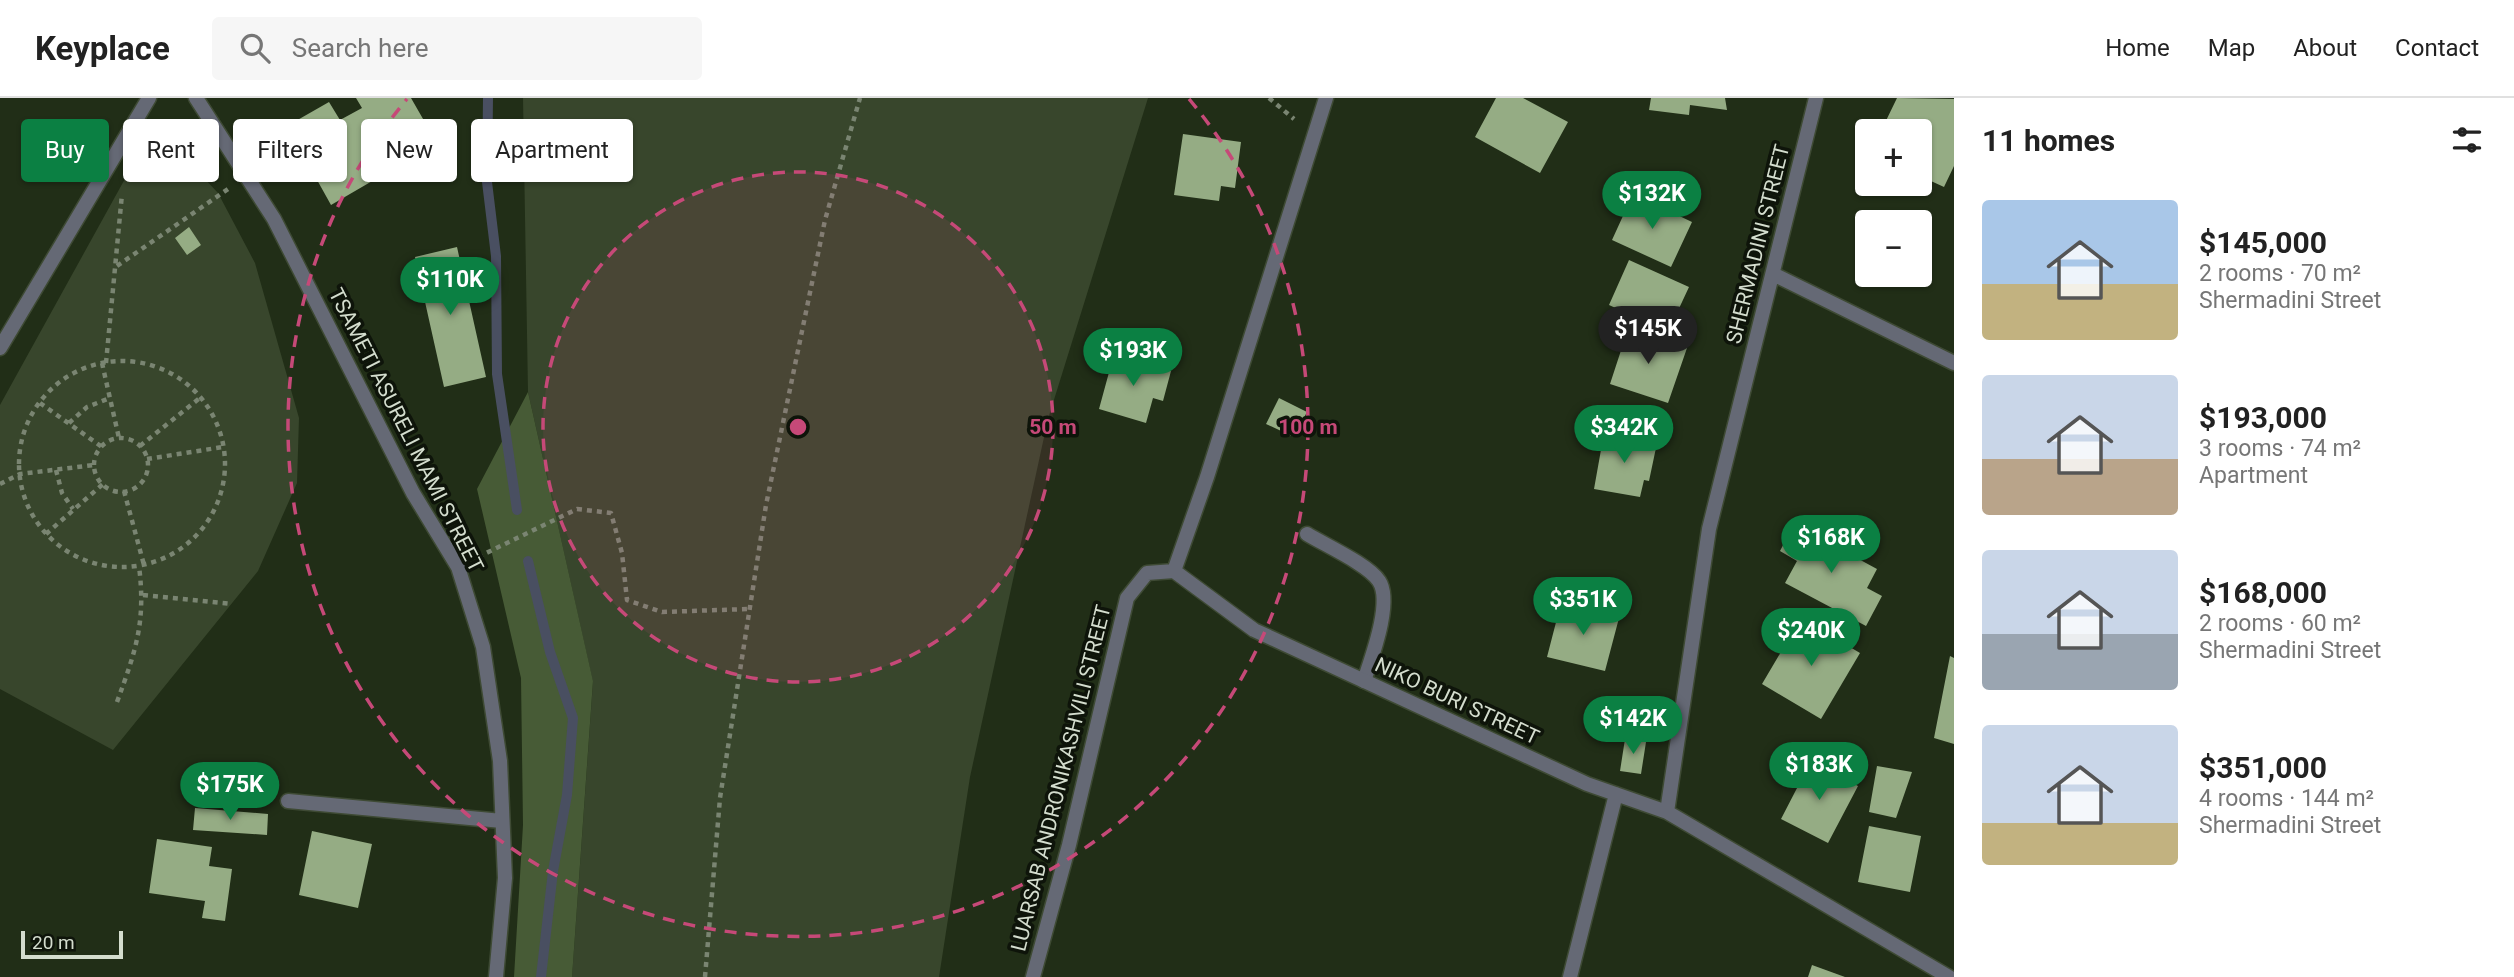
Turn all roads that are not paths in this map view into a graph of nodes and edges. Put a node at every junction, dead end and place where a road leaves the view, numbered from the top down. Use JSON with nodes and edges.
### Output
{"nodes":[{"id":1,"x":149,"y":98,"type":"edge"},
{"id":2,"x":196,"y":98,"type":"edge"},
{"id":3,"x":1326,"y":98,"type":"edge"},
{"id":4,"x":1816,"y":98,"type":"edge"},
{"id":5,"x":1773,"y":274,"type":"junction"},
{"id":6,"x":0,"y":348,"type":"edge"},
{"id":7,"x":1954,"y":363,"type":"edge"},
{"id":8,"x":1307,"y":534,"type":"dead end"},
{"id":9,"x":1174,"y":571,"type":"junction"},
{"id":10,"x":1364,"y":681,"type":"junction"},
{"id":11,"x":1616,"y":794,"type":"junction"},
{"id":12,"x":288,"y":801,"type":"dead end"},
{"id":13,"x":1667,"y":812,"type":"junction"},
{"id":14,"x":502,"y":821,"type":"junction"},
{"id":15,"x":496,"y":977,"type":"edge"},
{"id":16,"x":1033,"y":977,"type":"edge"},
{"id":17,"x":1570,"y":977,"type":"edge"},
{"id":18,"x":1949,"y":977,"type":"edge"}],
"edges":[{"from":1,"to":6,"type":"street"},
{"from":2,"to":14,"type":"street","name":"TSAMETI ASURELI MAMI STREET"},
{"from":3,"to":9,"type":"street"},
{"from":4,"to":5,"type":"street","name":"SHERMADINI STREET"},
{"from":5,"to":7,"type":"street"},
{"from":5,"to":13,"type":"street","name":"SHERMADINI STREET"},
{"from":8,"to":10,"type":"street"},
{"from":9,"to":10,"type":"street","name":"NIKO BURI STREET"},
{"from":9,"to":16,"type":"street","name":"LUARSAB ANDRONIKASHVILI STREET"},
{"from":10,"to":11,"type":"street","name":"NIKO BURI STREET"},
{"from":11,"to":13,"type":"street","name":"NIKO BURI STREET"},
{"from":11,"to":17,"type":"street"},
{"from":12,"to":14,"type":"street"},
{"from":13,"to":18,"type":"street","name":"NIKO BURI STREET"},
{"from":14,"to":15,"type":"street","name":"TSAMETI ASURELI MAMI STREET"}]}
